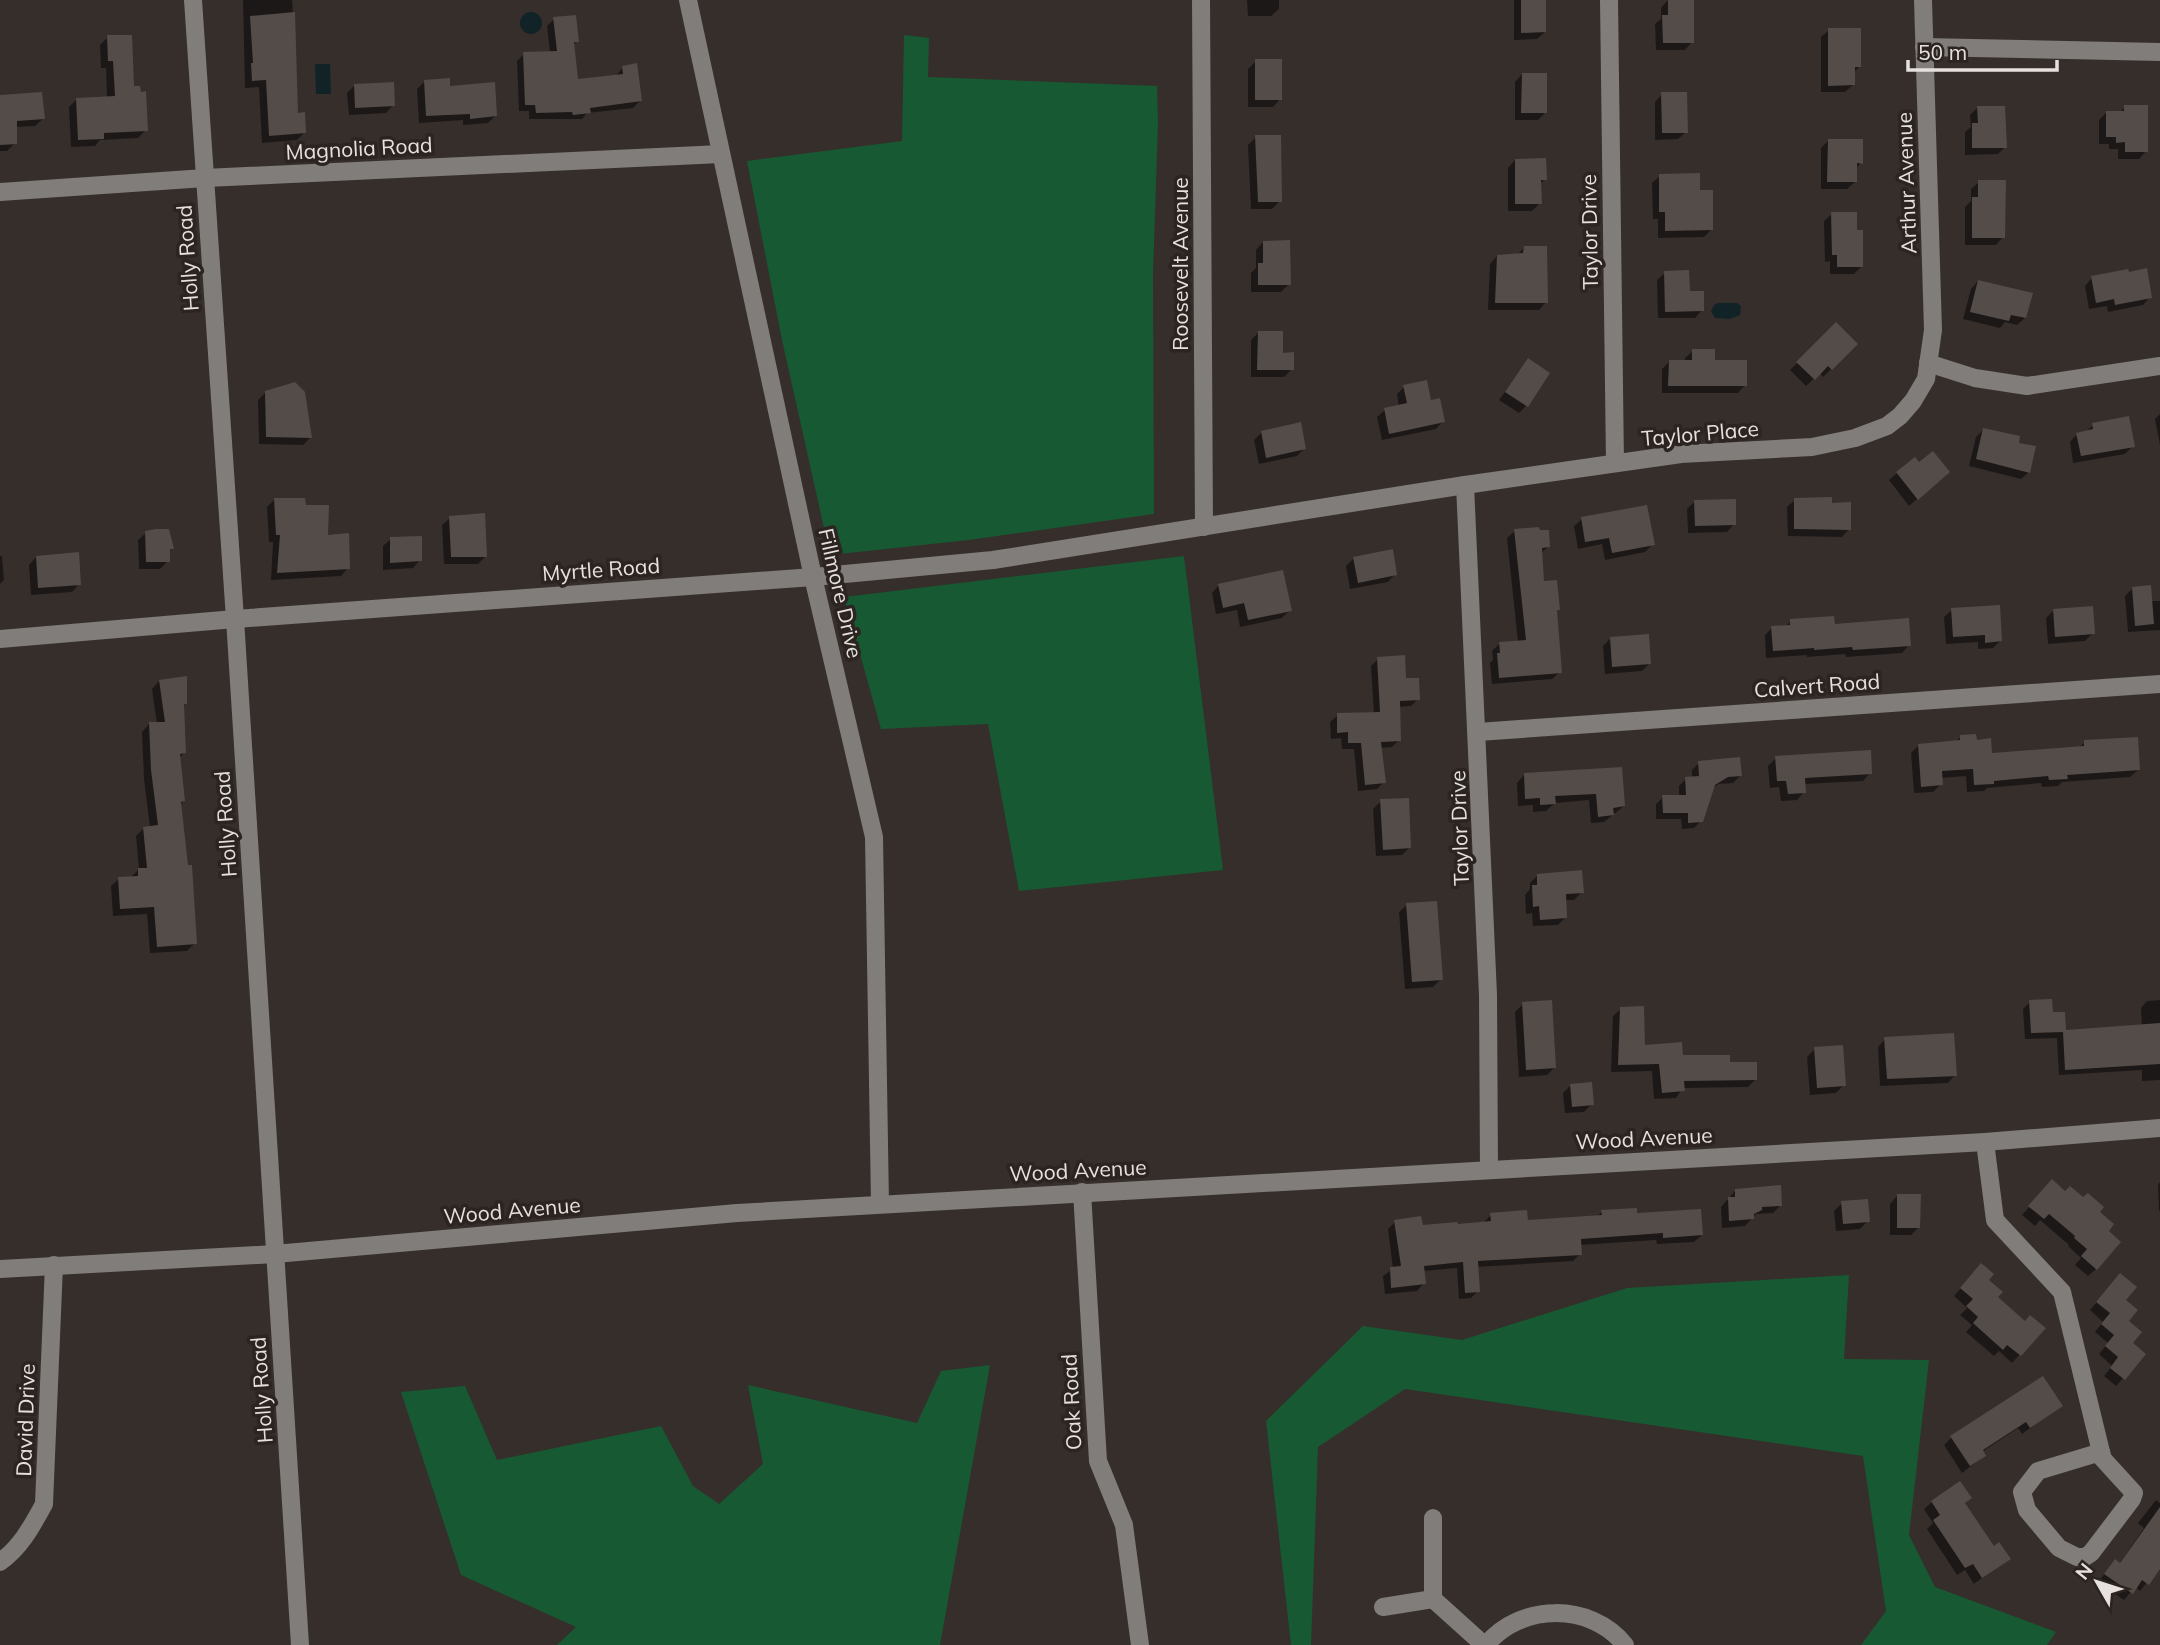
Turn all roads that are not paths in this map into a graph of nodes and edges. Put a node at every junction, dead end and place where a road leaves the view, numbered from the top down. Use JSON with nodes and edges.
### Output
{"nodes":[{"id":1,"x":193,"y":0,"type":"edge"},
{"id":2,"x":688,"y":0,"type":"edge"},
{"id":3,"x":1201,"y":0,"type":"edge"},
{"id":4,"x":1609,"y":0,"type":"edge"},
{"id":5,"x":1923,"y":0,"type":"edge"},
{"id":6,"x":1924,"y":47,"type":"junction"},
{"id":7,"x":2160,"y":52,"type":"edge"},
{"id":8,"x":721,"y":154,"type":"junction"},
{"id":9,"x":205,"y":178,"type":"junction"},
{"id":10,"x":0,"y":192,"type":"edge"},
{"id":11,"x":1928,"y":363,"type":"junction"},
{"id":12,"x":2160,"y":366,"type":"edge"},
{"id":13,"x":1615,"y":463,"type":"junction"},
{"id":14,"x":1465,"y":485,"type":"junction"},
{"id":15,"x":1204,"y":527,"type":"junction"},
{"id":16,"x":813,"y":577,"type":"junction"},
{"id":17,"x":235,"y":619,"type":"junction"},
{"id":18,"x":0,"y":639,"type":"edge"},
{"id":19,"x":2160,"y":684,"type":"edge"},
{"id":20,"x":1478,"y":732,"type":"junction"},
{"id":21,"x":2160,"y":1128,"type":"edge"},
{"id":22,"x":1985,"y":1142,"type":"junction"},
{"id":23,"x":1489,"y":1169,"type":"junction"},
{"id":24,"x":1082,"y":1192,"type":"junction"},
{"id":25,"x":880,"y":1204,"type":"junction"},
{"id":26,"x":275,"y":1254,"type":"junction"},
{"id":27,"x":54,"y":1265,"type":"junction"},
{"id":28,"x":0,"y":1269,"type":"edge"},
{"id":29,"x":2101,"y":1452,"type":"junction"},
{"id":30,"x":1433,"y":1518,"type":"dead end"},
{"id":31,"x":0,"y":1562,"type":"edge"},
{"id":32,"x":1433,"y":1599,"type":"junction"},
{"id":33,"x":1383,"y":1607,"type":"dead end"},
{"id":34,"x":300,"y":1645,"type":"edge"},
{"id":35,"x":1140,"y":1645,"type":"edge"},
{"id":36,"x":1485,"y":1645,"type":"edge"},
{"id":37,"x":1625,"y":1645,"type":"edge"}],
"edges":[{"from":1,"to":9,"type":"street","name":"Holly Road"},
{"from":2,"to":8,"type":"street","name":"Fillmore Drive"},
{"from":3,"to":15,"type":"street","name":"Roosevelt Avenue"},
{"from":4,"to":13,"type":"street","name":"Taylor Drive"},
{"from":5,"to":6,"type":"street","name":"Arthur Avenue"},
{"from":6,"to":7,"type":"street"},
{"from":6,"to":11,"type":"street","name":"Arthur Avenue"},
{"from":8,"to":9,"type":"street","name":"Magnolia Road"},
{"from":8,"to":16,"type":"street","name":"Fillmore Drive"},
{"from":9,"to":10,"type":"street","name":"Magnolia Road"},
{"from":9,"to":17,"type":"street","name":"Holly Road"},
{"from":11,"to":12,"type":"street"},
{"from":11,"to":13,"type":"street","name":"Taylor Place"},
{"from":13,"to":14,"type":"street","name":"Taylor Place"},
{"from":14,"to":15,"type":"street","name":"Taylor Place"},
{"from":14,"to":20,"type":"street","name":"Taylor Drive"},
{"from":15,"to":16,"type":"street","name":"Myrtle Road"},
{"from":16,"to":17,"type":"street","name":"Myrtle Road"},
{"from":16,"to":25,"type":"street","name":"Fillmore Drive"},
{"from":17,"to":18,"type":"street","name":"Myrtle Road"},
{"from":17,"to":26,"type":"street","name":"Holly Road"},
{"from":19,"to":20,"type":"street","name":"Calvert Road"},
{"from":20,"to":23,"type":"street","name":"Taylor Drive"},
{"from":21,"to":22,"type":"street","name":"Wood Avenue"},
{"from":22,"to":23,"type":"street","name":"Wood Avenue"},
{"from":22,"to":29,"type":"street"},
{"from":23,"to":24,"type":"street","name":"Wood Avenue"},
{"from":24,"to":25,"type":"street","name":"Wood Avenue"},
{"from":24,"to":35,"type":"street","name":"Oak Road"},
{"from":25,"to":26,"type":"street","name":"Wood Avenue"},
{"from":26,"to":27,"type":"street","name":"Wood Avenue"},
{"from":26,"to":34,"type":"street","name":"Holly Road"},
{"from":27,"to":28,"type":"street","name":"Wood Avenue"},
{"from":27,"to":31,"type":"street","name":"David Drive"},
{"from":29,"to":29,"type":"street"},
{"from":30,"to":32,"type":"street"},
{"from":32,"to":33,"type":"street"},
{"from":32,"to":36,"type":"street"},
{"from":36,"to":37,"type":"street"}]}
